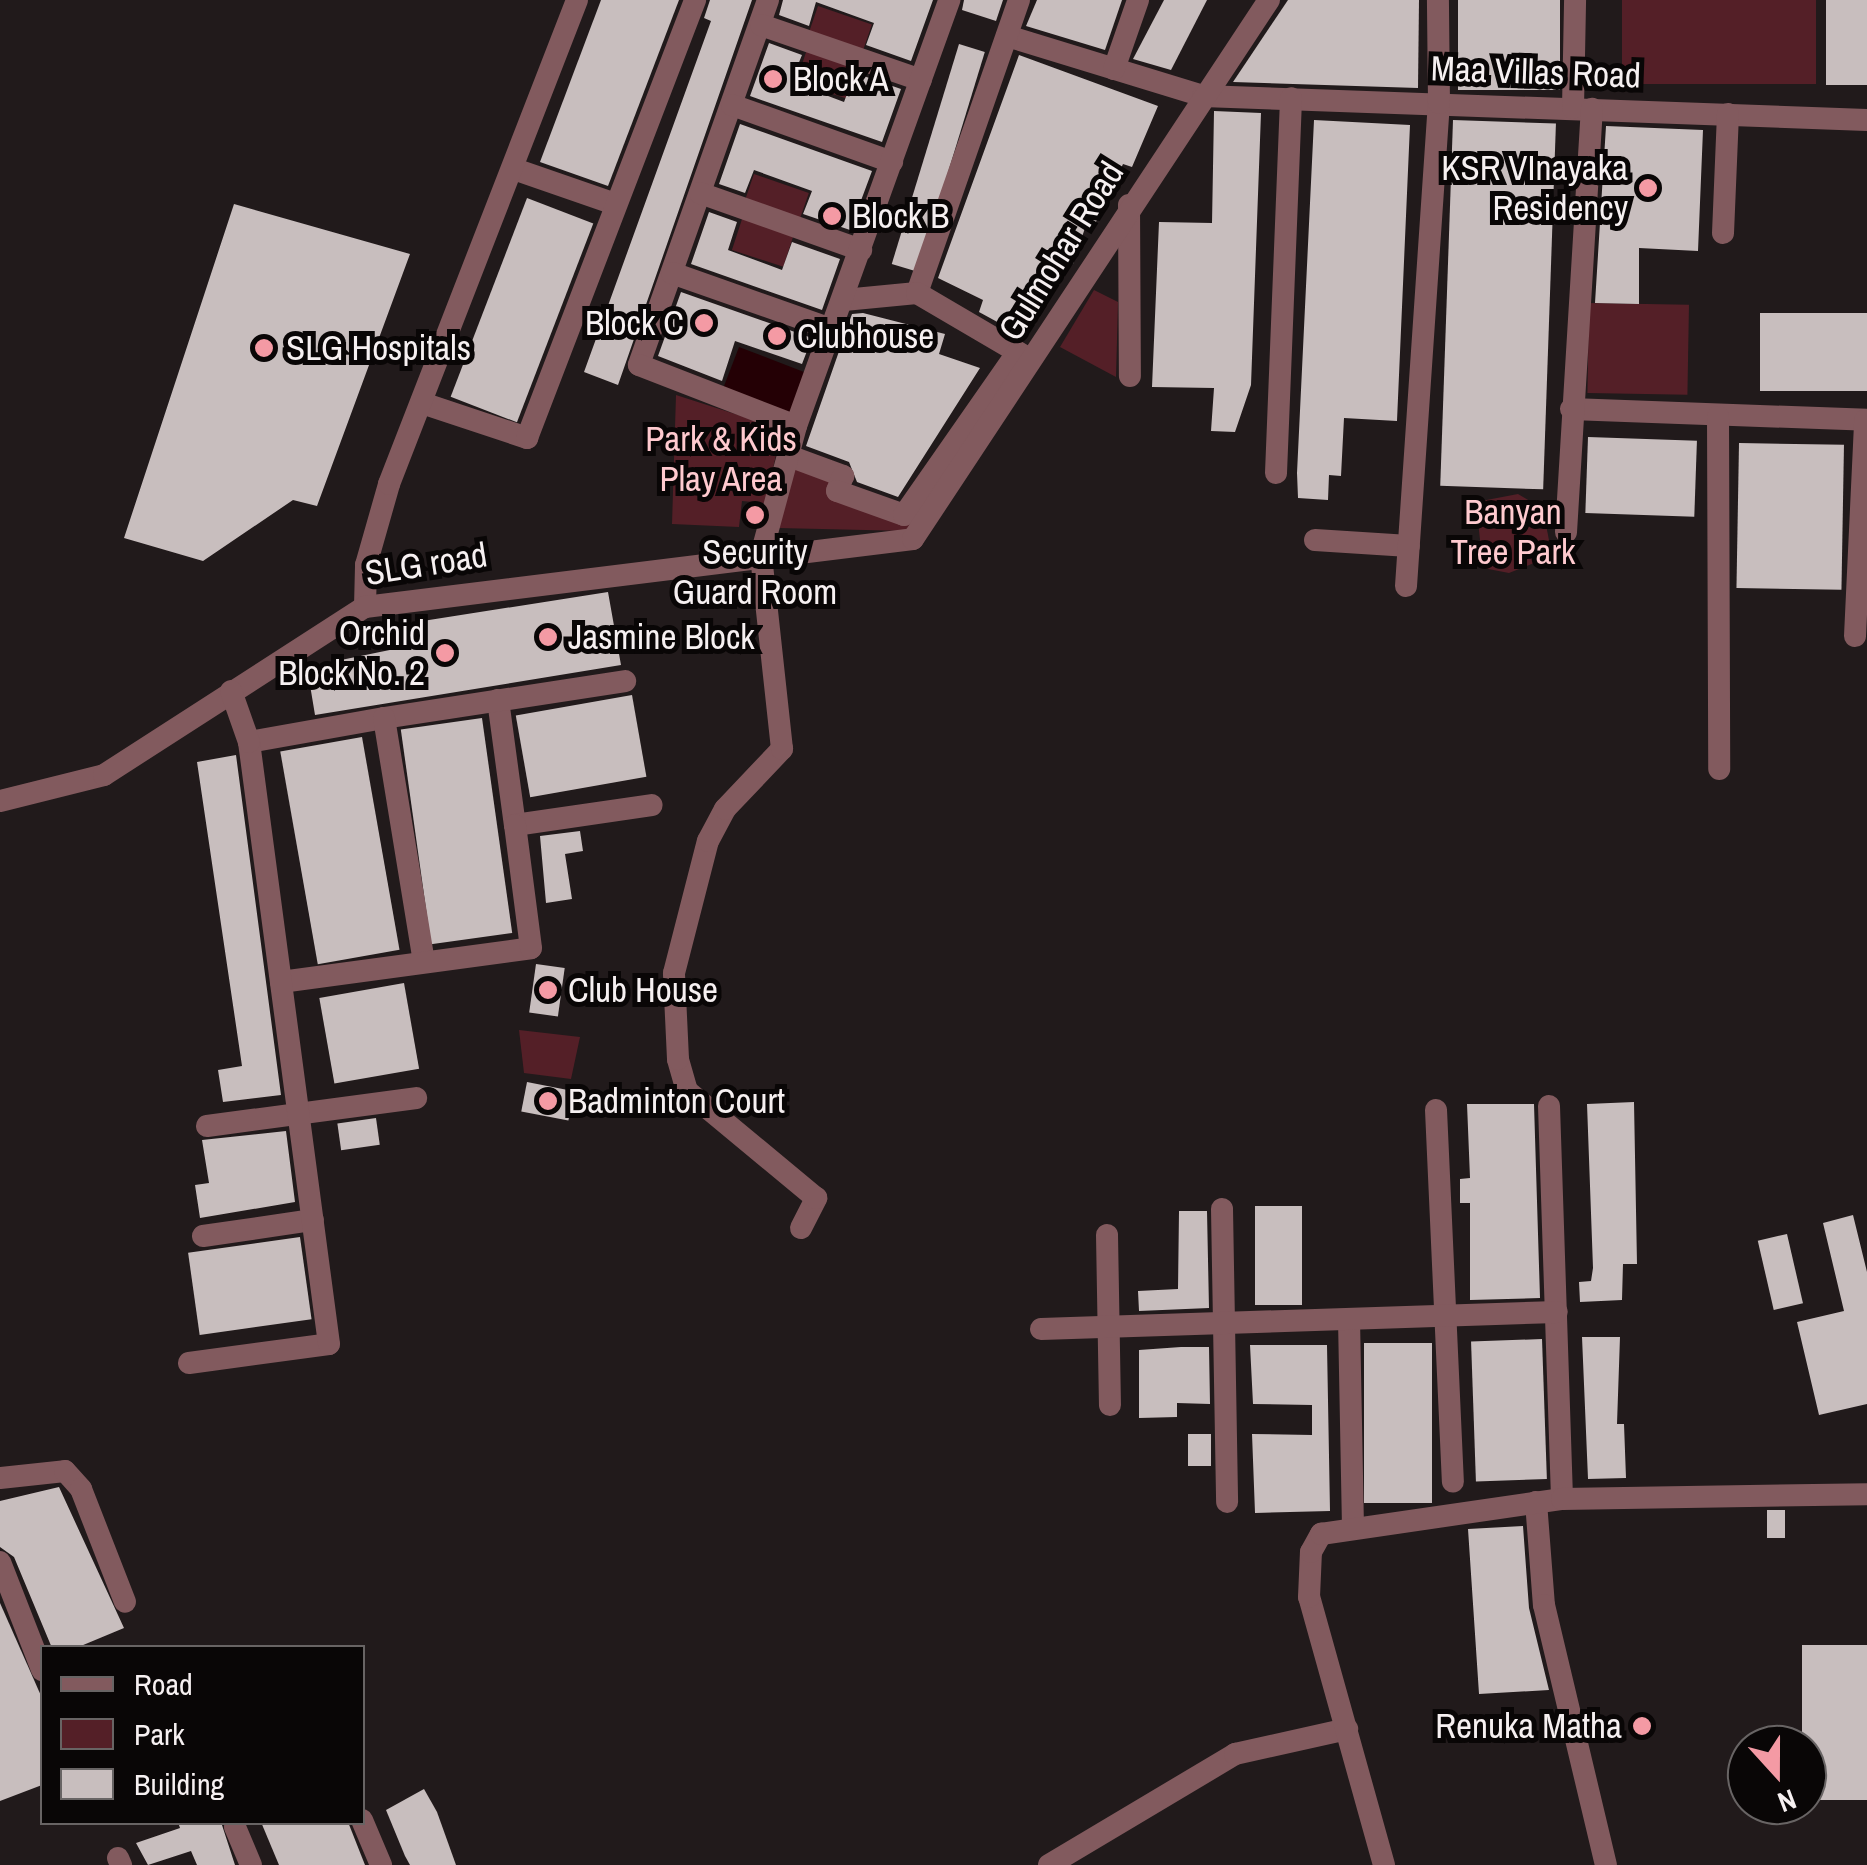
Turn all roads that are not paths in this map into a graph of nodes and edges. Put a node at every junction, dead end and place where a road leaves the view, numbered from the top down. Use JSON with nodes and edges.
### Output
{"nodes":[{"id":1,"x":577,"y":0,"type":"edge"},
{"id":2,"x":695,"y":0,"type":"edge"},
{"id":3,"x":768,"y":0,"type":"edge"},
{"id":4,"x":950,"y":0,"type":"edge"},
{"id":5,"x":1019,"y":0,"type":"edge"},
{"id":6,"x":1138,"y":0,"type":"edge"},
{"id":7,"x":1269,"y":0,"type":"edge"},
{"id":8,"x":1438,"y":0,"type":"edge"},
{"id":9,"x":1575,"y":0,"type":"edge"},
{"id":10,"x":760,"y":25,"type":"junction"},
{"id":11,"x":1007,"y":36,"type":"junction"},
{"id":12,"x":1114,"y":69,"type":"junction"},
{"id":13,"x":921,"y":80,"type":"junction"},
{"id":14,"x":1203,"y":96,"type":"junction"},
{"id":15,"x":1292,"y":98,"type":"junction"},
{"id":16,"x":732,"y":105,"type":"junction"},
{"id":17,"x":1583,"y":108,"type":"junction"},
{"id":18,"x":1438,"y":112,"type":"junction"},
{"id":19,"x":1728,"y":114,"type":"junction"},
{"id":20,"x":1867,"y":120,"type":"edge"},
{"id":21,"x":892,"y":162,"type":"junction"},
{"id":22,"x":514,"y":169,"type":"junction"},
{"id":23,"x":700,"y":193,"type":"junction"},
{"id":24,"x":615,"y":204,"type":"junction"},
{"id":25,"x":1129,"y":205,"type":"junction"},
{"id":26,"x":1723,"y":234,"type":"dead end"},
{"id":27,"x":862,"y":250,"type":"junction"},
{"id":28,"x":672,"y":273,"type":"junction"},
{"id":29,"x":918,"y":293,"type":"junction"},
{"id":30,"x":844,"y":300,"type":"junction"},
{"id":31,"x":834,"y":330,"type":"junction"},
{"id":32,"x":1026,"y":357,"type":"junction"},
{"id":33,"x":1130,"y":376,"type":"dead end"},
{"id":34,"x":422,"y":403,"type":"junction"},
{"id":35,"x":1571,"y":408,"type":"junction"},
{"id":36,"x":1718,"y":416,"type":"junction"},
{"id":37,"x":1866,"y":420,"type":"edge"},
{"id":38,"x":796,"y":426,"type":"junction"},
{"id":39,"x":789,"y":456,"type":"junction"},
{"id":40,"x":1276,"y":473,"type":"dead end"},
{"id":41,"x":1566,"y":532,"type":"dead end"},
{"id":42,"x":913,"y":539,"type":"joint"},
{"id":43,"x":1314,"y":540,"type":"dead end"},
{"id":44,"x":1409,"y":546,"type":"junction"},
{"id":45,"x":761,"y":555,"type":"junction"},
{"id":46,"x":1406,"y":586,"type":"dead end"},
{"id":47,"x":365,"y":607,"type":"junction"},
{"id":48,"x":1856,"y":636,"type":"dead end"},
{"id":49,"x":625,"y":681,"type":"dead end"},
{"id":50,"x":231,"y":691,"type":"junction"},
{"id":51,"x":498,"y":700,"type":"junction"},
{"id":52,"x":384,"y":718,"type":"junction"},
{"id":53,"x":249,"y":742,"type":"junction"},
{"id":54,"x":1719,"y":769,"type":"dead end"},
{"id":55,"x":0,"y":801,"type":"edge"},
{"id":56,"x":652,"y":804,"type":"dead end"},
{"id":57,"x":515,"y":825,"type":"junction"},
{"id":58,"x":424,"y":962,"type":"junction"},
{"id":59,"x":281,"y":982,"type":"junction"},
{"id":60,"x":416,"y":1098,"type":"dead end"},
{"id":61,"x":1549,"y":1106,"type":"dead end"},
{"id":62,"x":1436,"y":1110,"type":"dead end"},
{"id":63,"x":299,"y":1116,"type":"junction"},
{"id":64,"x":207,"y":1126,"type":"dead end"},
{"id":65,"x":1222,"y":1209,"type":"dead end"},
{"id":66,"x":313,"y":1220,"type":"junction"},
{"id":67,"x":801,"y":1228,"type":"dead end"},
{"id":68,"x":1107,"y":1235,"type":"dead end"},
{"id":69,"x":203,"y":1236,"type":"dead end"},
{"id":70,"x":1557,"y":1312,"type":"junction"},
{"id":71,"x":1442,"y":1316,"type":"junction"},
{"id":72,"x":1349,"y":1319,"type":"junction"},
{"id":73,"x":1223,"y":1323,"type":"junction"},
{"id":74,"x":1106,"y":1327,"type":"junction"},
{"id":75,"x":1040,"y":1329,"type":"dead end"},
{"id":76,"x":188,"y":1364,"type":"dead end"},
{"id":77,"x":1110,"y":1405,"type":"dead end"},
{"id":78,"x":0,"y":1478,"type":"edge"},
{"id":79,"x":1453,"y":1482,"type":"dead end"},
{"id":80,"x":1867,"y":1494,"type":"edge"},
{"id":81,"x":1562,"y":1498,"type":"junction"},
{"id":82,"x":1227,"y":1502,"type":"dead end"},
{"id":83,"x":1536,"y":1502,"type":"junction"},
{"id":84,"x":1353,"y":1524,"type":"junction"},
{"id":85,"x":0,"y":1562,"type":"edge"},
{"id":86,"x":125,"y":1602,"type":"dead end"},
{"id":87,"x":40,"y":1665,"type":"edge"},
{"id":88,"x":1348,"y":1729,"type":"junction"},
{"id":89,"x":364,"y":1825,"type":"edge"},
{"id":90,"x":235,"y":1827,"type":"dead end"},
{"id":91,"x":251,"y":1865,"type":"edge"},
{"id":92,"x":381,"y":1865,"type":"edge"},
{"id":93,"x":1049,"y":1865,"type":"edge"},
{"id":94,"x":1384,"y":1865,"type":"edge"},
{"id":95,"x":1606,"y":1865,"type":"edge"}],
"edges":[{"from":1,"to":22,"type":"street"},
{"from":2,"to":24,"type":"street"},
{"from":3,"to":10,"type":"street"},
{"from":4,"to":13,"type":"street"},
{"from":5,"to":11,"type":"street"},
{"from":6,"to":12,"type":"street"},
{"from":7,"to":14,"type":"street","name":"Gulmohar Road"},
{"from":8,"to":18,"type":"street"},
{"from":9,"to":17,"type":"street"},
{"from":10,"to":13,"type":"street"},
{"from":10,"to":16,"type":"street"},
{"from":11,"to":12,"type":"street","name":"Maa Villas Road"},
{"from":11,"to":29,"type":"street"},
{"from":12,"to":14,"type":"street","name":"Maa Villas Road"},
{"from":13,"to":21,"type":"street"},
{"from":14,"to":15,"type":"street","name":"Maa Villas Road"},
{"from":14,"to":25,"type":"street","name":"Gulmohar Road"},
{"from":15,"to":18,"type":"street","name":"Maa Villas Road"},
{"from":15,"to":40,"type":"street"},
{"from":16,"to":21,"type":"street"},
{"from":16,"to":23,"type":"street"},
{"from":17,"to":18,"type":"street","name":"Maa Villas Road"},
{"from":17,"to":19,"type":"street","name":"Maa Villas Road"},
{"from":17,"to":35,"type":"street"},
{"from":18,"to":44,"type":"street"},
{"from":19,"to":20,"type":"street","name":"Maa Villas Road"},
{"from":19,"to":26,"type":"street"},
{"from":21,"to":27,"type":"street"},
{"from":22,"to":24,"type":"street"},
{"from":22,"to":34,"type":"street"},
{"from":23,"to":27,"type":"street"},
{"from":23,"to":28,"type":"street"},
{"from":24,"to":34,"type":"street"},
{"from":25,"to":32,"type":"street","name":"Gulmohar Road"},
{"from":25,"to":33,"type":"street"},
{"from":27,"to":30,"type":"street"},
{"from":28,"to":31,"type":"street"},
{"from":28,"to":38,"type":"street"},
{"from":29,"to":30,"type":"street"},
{"from":29,"to":32,"type":"street"},
{"from":30,"to":31,"type":"street"},
{"from":31,"to":38,"type":"street"},
{"from":32,"to":39,"type":"street"},
{"from":32,"to":42,"type":"street","name":"Gulmohar Road"},
{"from":34,"to":47,"type":"street"},
{"from":35,"to":36,"type":"street"},
{"from":35,"to":41,"type":"street"},
{"from":36,"to":37,"type":"street"},
{"from":36,"to":54,"type":"street"},
{"from":37,"to":48,"type":"street"},
{"from":38,"to":39,"type":"street"},
{"from":39,"to":45,"type":"street"},
{"from":42,"to":45,"type":"street","name":"SLG road"},
{"from":43,"to":44,"type":"street"},
{"from":44,"to":46,"type":"street"},
{"from":45,"to":47,"type":"street","name":"SLG road"},
{"from":45,"to":67,"type":"street"},
{"from":47,"to":50,"type":"street","name":"SLG road"},
{"from":49,"to":51,"type":"street"},
{"from":50,"to":53,"type":"street"},
{"from":50,"to":55,"type":"street","name":"SLG road"},
{"from":51,"to":52,"type":"street"},
{"from":51,"to":57,"type":"street"},
{"from":52,"to":53,"type":"street"},
{"from":52,"to":58,"type":"street"},
{"from":53,"to":59,"type":"street"},
{"from":56,"to":57,"type":"street"},
{"from":57,"to":58,"type":"street"},
{"from":58,"to":59,"type":"street"},
{"from":59,"to":63,"type":"street"},
{"from":60,"to":63,"type":"street"},
{"from":61,"to":70,"type":"street"},
{"from":62,"to":71,"type":"street"},
{"from":63,"to":64,"type":"street"},
{"from":63,"to":66,"type":"street"},
{"from":65,"to":73,"type":"street"},
{"from":66,"to":69,"type":"street"},
{"from":66,"to":76,"type":"street"},
{"from":68,"to":74,"type":"street"},
{"from":70,"to":71,"type":"street"},
{"from":70,"to":81,"type":"street"},
{"from":71,"to":72,"type":"street"},
{"from":71,"to":79,"type":"street"},
{"from":72,"to":73,"type":"street"},
{"from":72,"to":84,"type":"street"},
{"from":73,"to":74,"type":"street"},
{"from":73,"to":82,"type":"street"},
{"from":74,"to":75,"type":"street"},
{"from":74,"to":77,"type":"street"},
{"from":78,"to":86,"type":"street"},
{"from":80,"to":81,"type":"street"},
{"from":81,"to":83,"type":"street"},
{"from":83,"to":84,"type":"street"},
{"from":83,"to":95,"type":"street"},
{"from":84,"to":88,"type":"street"},
{"from":85,"to":87,"type":"street"},
{"from":88,"to":93,"type":"street"},
{"from":88,"to":94,"type":"street"},
{"from":89,"to":92,"type":"street"},
{"from":90,"to":91,"type":"street"}]}
